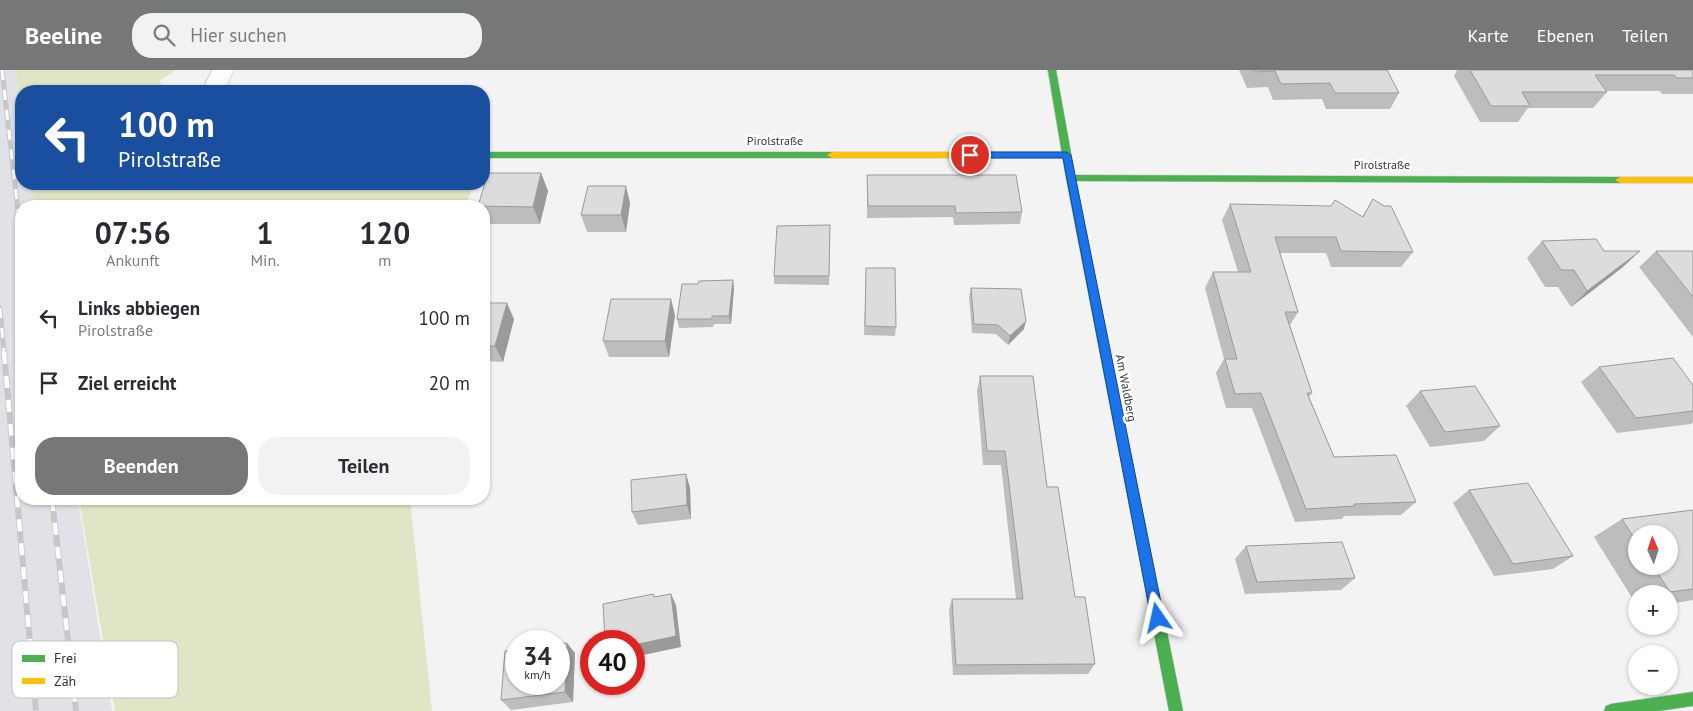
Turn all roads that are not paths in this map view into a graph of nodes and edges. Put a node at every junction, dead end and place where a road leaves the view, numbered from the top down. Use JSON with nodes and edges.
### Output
{"nodes":[{"id":1,"x":223,"y":70,"type":"edge"},
{"id":2,"x":1052,"y":70,"type":"edge"},
{"id":3,"x":216,"y":85,"type":"edge"},
{"id":4,"x":490,"y":155,"type":"edge"},
{"id":5,"x":1067,"y":155,"type":"junction"},
{"id":6,"x":1071,"y":178,"type":"junction"},
{"id":7,"x":1693,"y":180,"type":"edge"},
{"id":8,"x":1693,"y":700,"type":"edge"},
{"id":9,"x":1176,"y":711,"type":"edge"},
{"id":10,"x":1611,"y":711,"type":"edge"}],
"edges":[{"from":1,"to":3,"type":"street"},
{"from":2,"to":5,"type":"street","name":"Am Waldberg"},
{"from":4,"to":5,"type":"street","name":"Pirolstraße"},
{"from":5,"to":6,"type":"street","name":"Am Waldberg"},
{"from":6,"to":7,"type":"street","name":"Pirolstraße"},
{"from":6,"to":9,"type":"street","name":"Am Waldberg"},
{"from":8,"to":10,"type":"street"}]}
